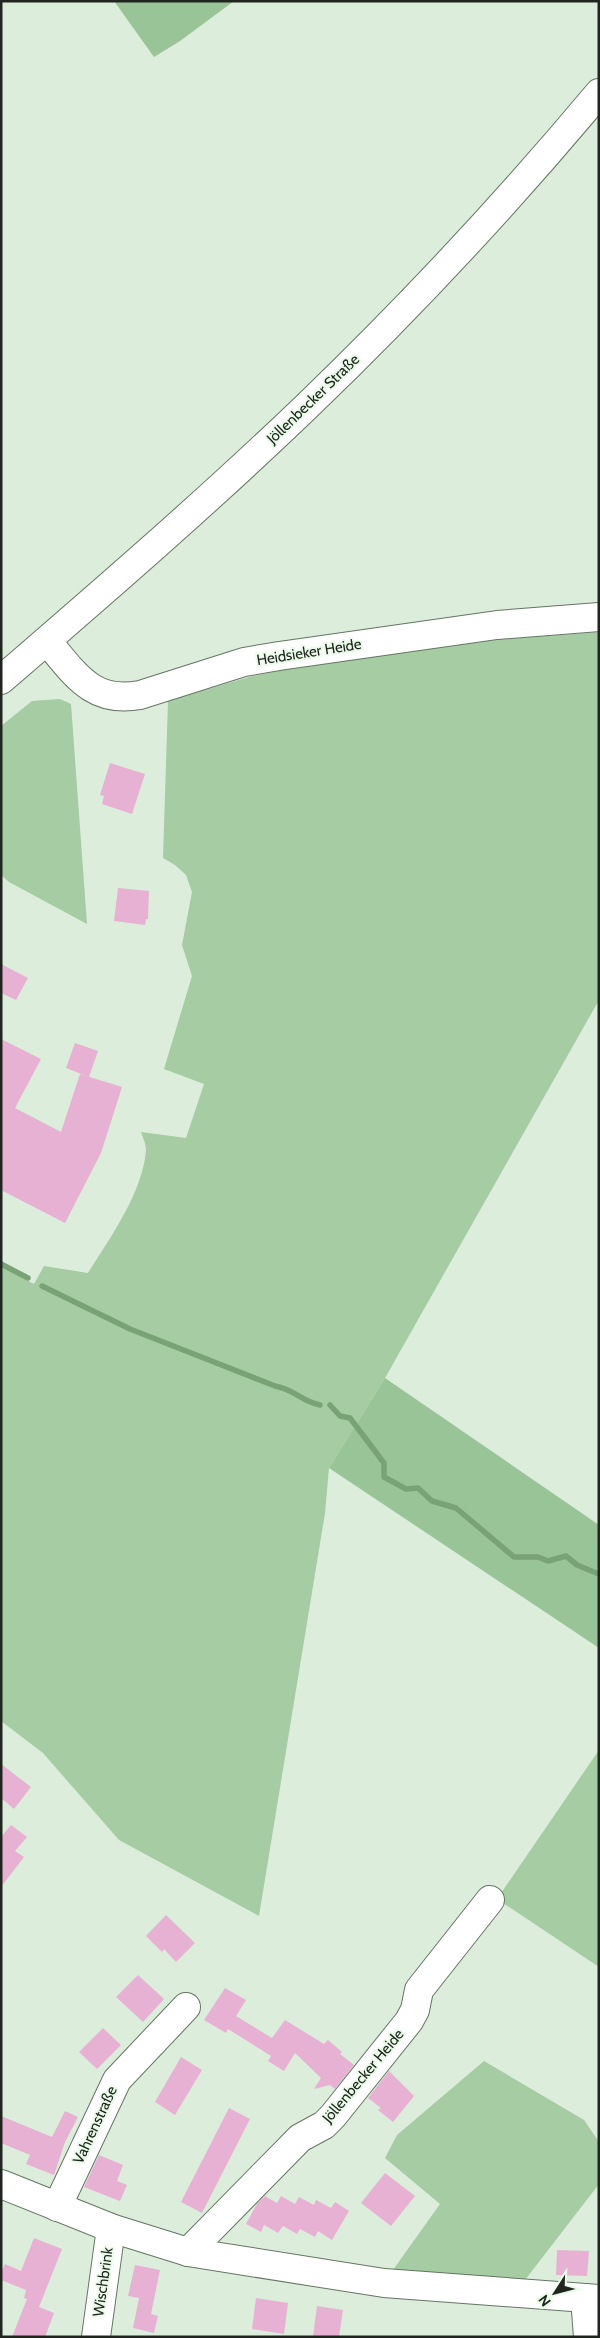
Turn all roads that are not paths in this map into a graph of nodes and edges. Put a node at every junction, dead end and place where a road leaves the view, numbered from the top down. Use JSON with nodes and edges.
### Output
{"nodes":[{"id":1,"x":599,"y":93,"type":"edge"},
{"id":2,"x":599,"y":617,"type":"edge"},
{"id":3,"x":47,"y":640,"type":"junction"},
{"id":4,"x":1,"y":680,"type":"edge"},
{"id":5,"x":490,"y":1900,"type":"dead end"},
{"id":6,"x":186,"y":2007,"type":"dead end"},
{"id":7,"x":1,"y":2184,"type":"edge"},
{"id":8,"x":57,"y":2207,"type":"junction"},
{"id":9,"x":111,"y":2228,"type":"junction"},
{"id":10,"x":188,"y":2252,"type":"junction"},
{"id":11,"x":594,"y":2297,"type":"edge"},
{"id":12,"x":96,"y":2337,"type":"edge"},
{"id":13,"x":588,"y":2337,"type":"edge"}],
"edges":[{"from":1,"to":3,"type":"street","name":"Jöllenbecker Straße"},
{"from":2,"to":3,"type":"street","name":"Heidsieker Heide"},
{"from":3,"to":4,"type":"street","name":"Jöllenbecker Straße"},
{"from":5,"to":10,"type":"street","name":"Jöllenbecker Heide"},
{"from":6,"to":8,"type":"street","name":"Vahrenstraße"},
{"from":7,"to":8,"type":"street"},
{"from":8,"to":9,"type":"street"},
{"from":9,"to":10,"type":"street"},
{"from":9,"to":12,"type":"street","name":"Wischbrink"},
{"from":10,"to":11,"type":"street"},
{"from":11,"to":13,"type":"street"}]}
